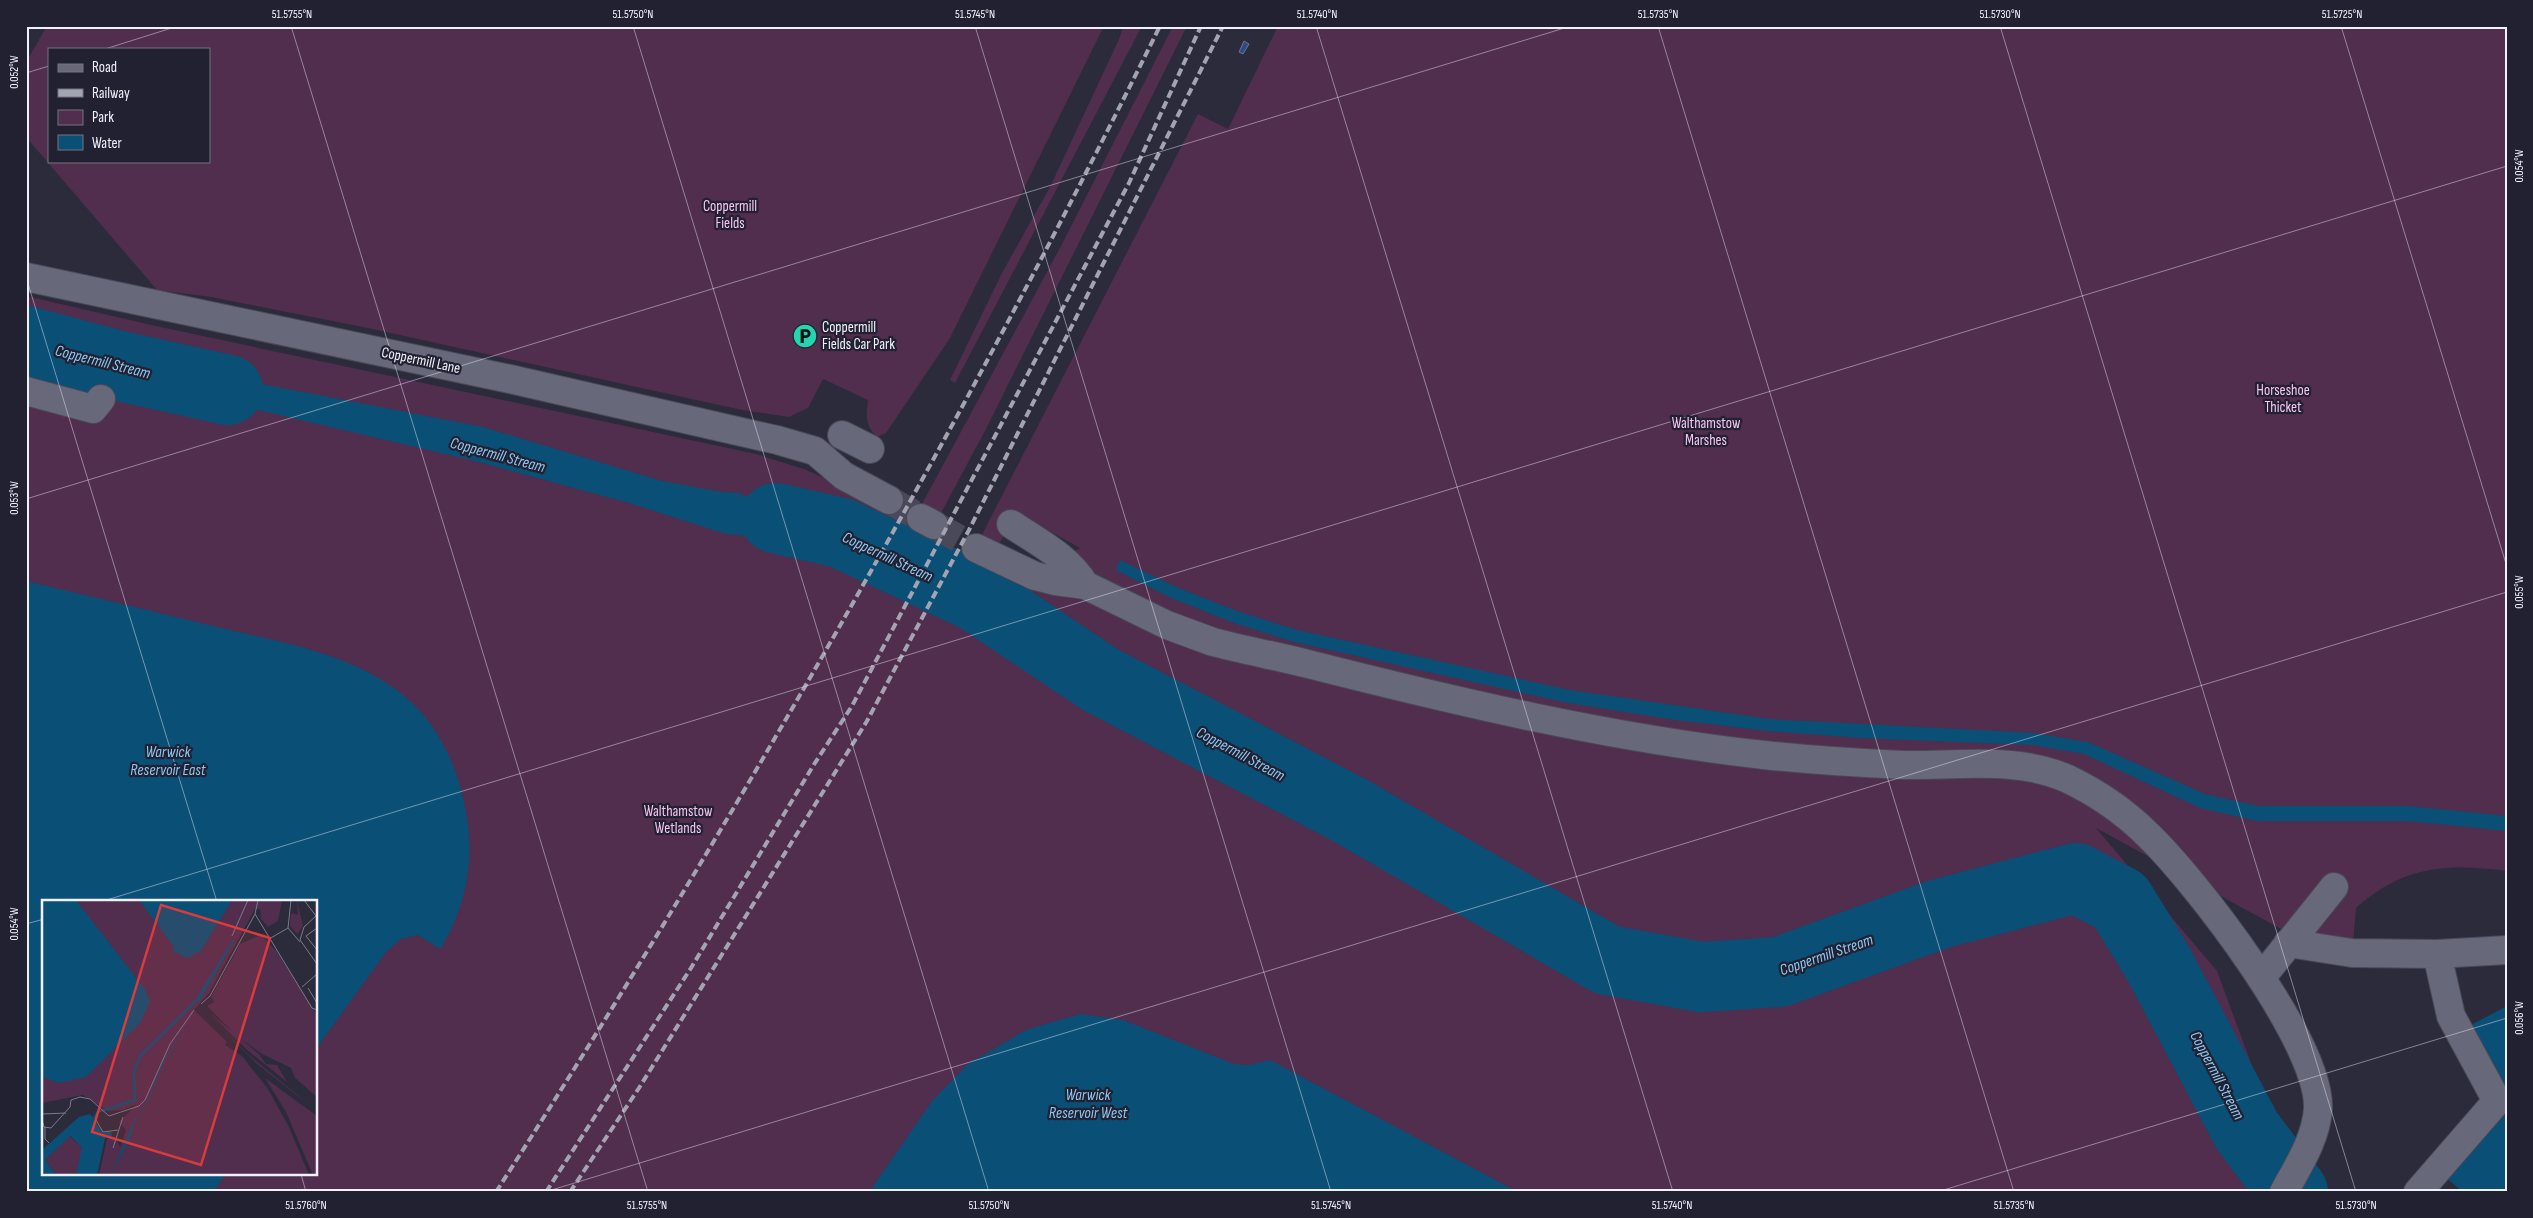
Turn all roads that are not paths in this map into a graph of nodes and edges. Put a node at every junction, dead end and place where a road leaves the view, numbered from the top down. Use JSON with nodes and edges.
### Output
{"nodes":[{"id":1,"x":26,"y":277,"type":"edge"},
{"id":2,"x":26,"y":392,"type":"edge"},
{"id":3,"x":101,"y":399,"type":"dead end"},
{"id":4,"x":842,"y":435,"type":"dead end"},
{"id":5,"x":870,"y":449,"type":"dead end"},
{"id":6,"x":889,"y":500,"type":"tunnel mouth"},
{"id":7,"x":1011,"y":524,"type":"dead end"},
{"id":8,"x":976,"y":548,"type":"tunnel mouth"},
{"id":9,"x":1085,"y":585,"type":"junction"},
{"id":10,"x":2334,"y":887,"type":"dead end"},
{"id":11,"x":2288,"y":943,"type":"junction"},
{"id":12,"x":2507,"y":950,"type":"edge"},
{"id":13,"x":2437,"y":954,"type":"junction"},
{"id":14,"x":2260,"y":978,"type":"junction"},
{"id":15,"x":2284,"y":1192,"type":"edge"},
{"id":16,"x":2418,"y":1192,"type":"edge"}],
"edges":[{"from":1,"to":6,"type":"street","name":"Coppermill Lane"},
{"from":2,"to":3,"type":"street"},
{"from":4,"to":5,"type":"street"},
{"from":7,"to":9,"type":"street"},
{"from":8,"to":9,"type":"street"},
{"from":9,"to":14,"type":"street"},
{"from":10,"to":11,"type":"street"},
{"from":11,"to":13,"type":"street"},
{"from":11,"to":14,"type":"street"},
{"from":12,"to":13,"type":"street"},
{"from":13,"to":16,"type":"street"},
{"from":14,"to":15,"type":"street"}]}
